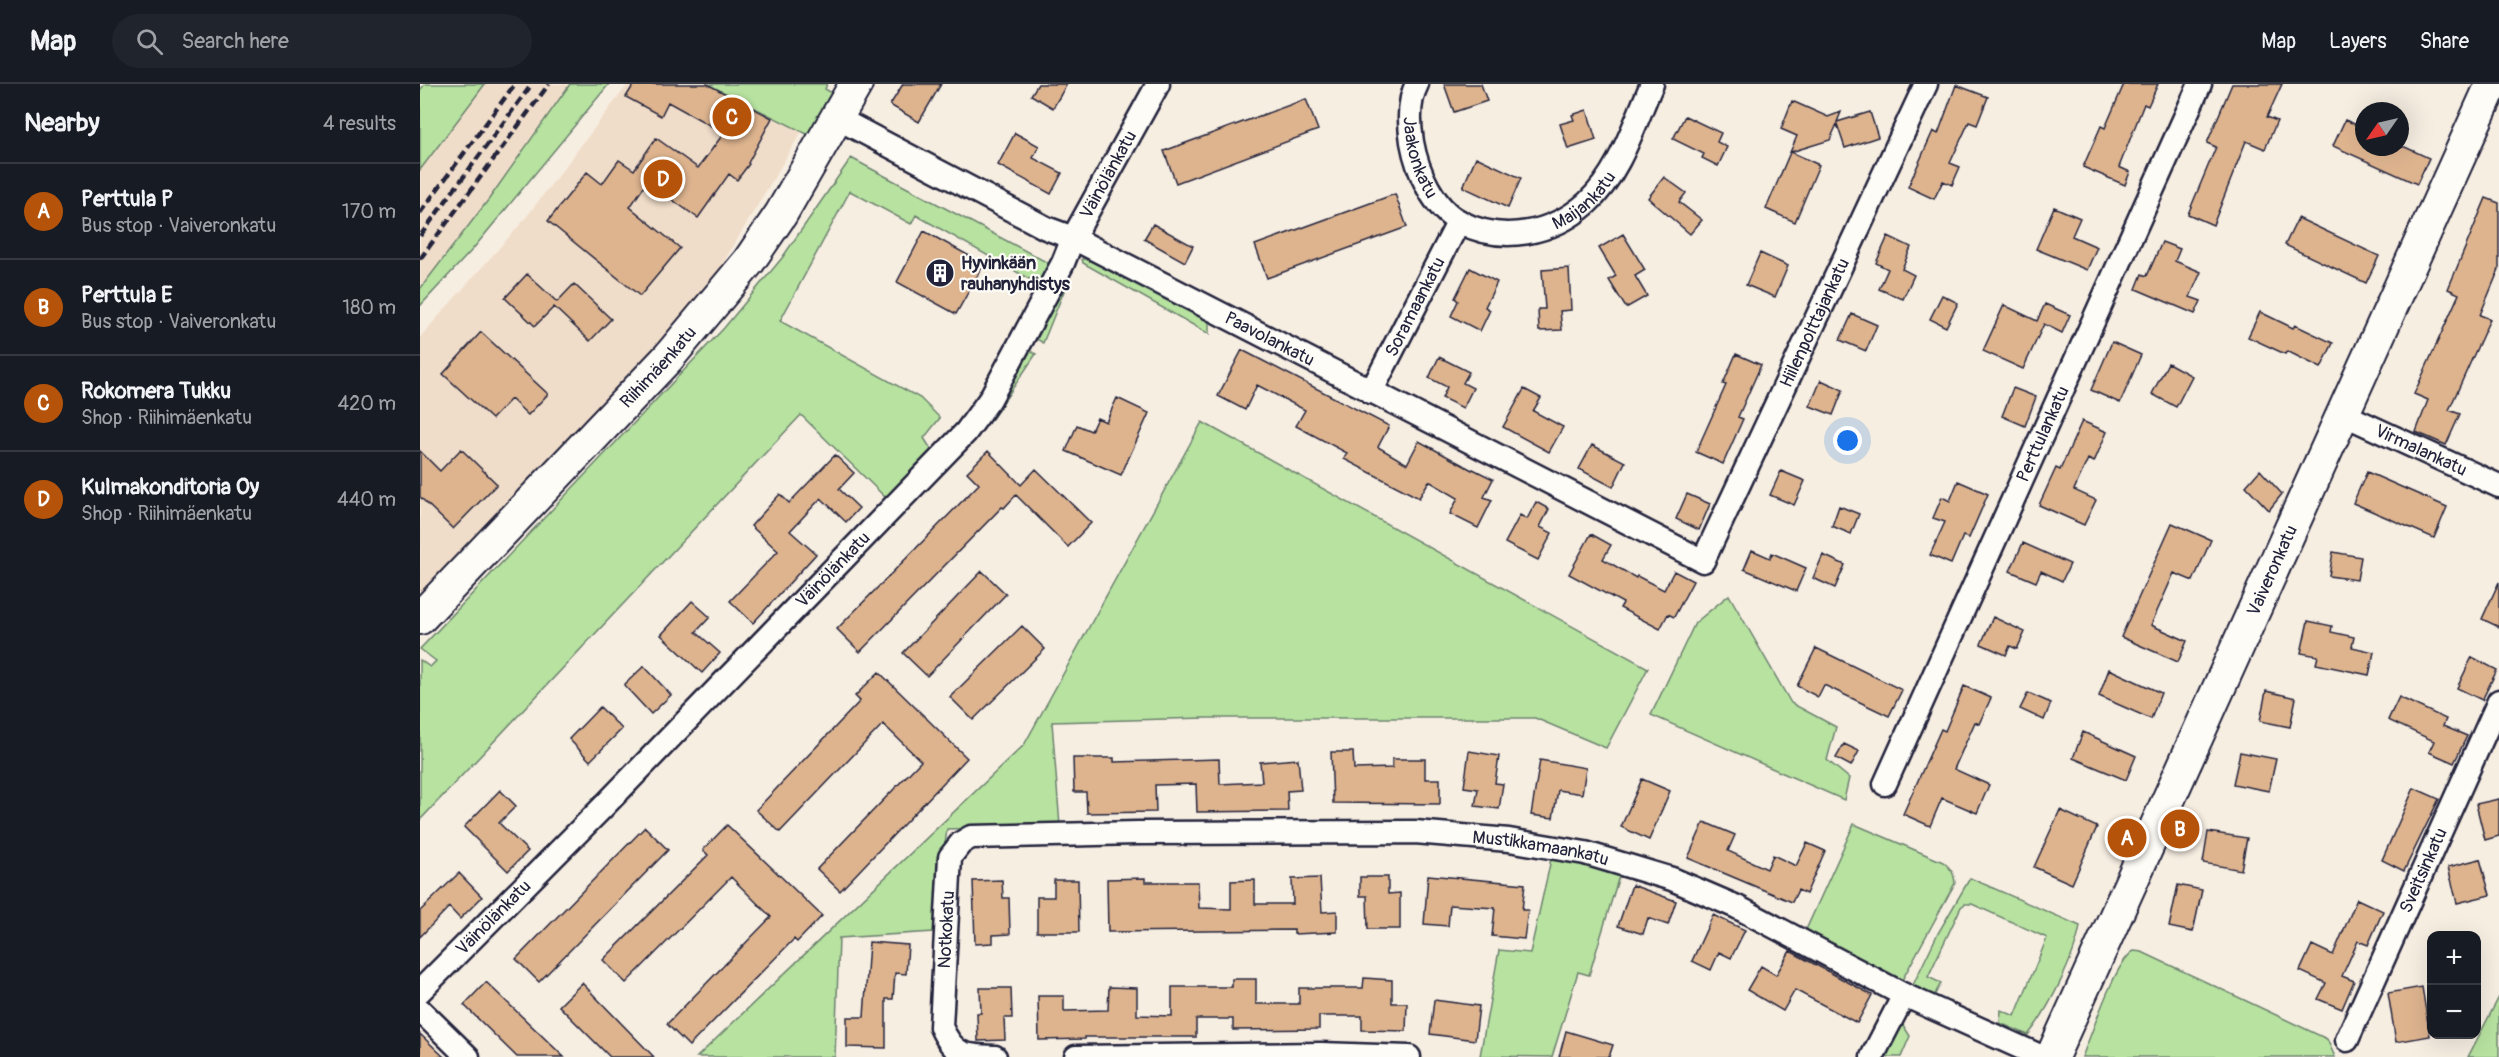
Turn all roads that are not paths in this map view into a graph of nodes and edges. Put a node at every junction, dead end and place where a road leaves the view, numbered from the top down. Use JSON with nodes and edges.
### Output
{"nodes":[{"id":1,"x":856,"y":84,"type":"edge"},
{"id":2,"x":1158,"y":84,"type":"edge"},
{"id":3,"x":1417,"y":84,"type":"edge"},
{"id":4,"x":1652,"y":84,"type":"edge"},
{"id":5,"x":1926,"y":84,"type":"edge"},
{"id":6,"x":2200,"y":84,"type":"edge"},
{"id":7,"x":2492,"y":84,"type":"edge"},
{"id":8,"x":837,"y":118,"type":"junction"},
{"id":9,"x":1459,"y":221,"type":"junction"},
{"id":10,"x":1073,"y":238,"type":"junction"},
{"id":11,"x":1371,"y":392,"type":"junction"},
{"id":12,"x":2343,"y":414,"type":"junction"},
{"id":13,"x":2499,"y":486,"type":"edge"},
{"id":14,"x":1703,"y":561,"type":"joint"},
{"id":15,"x":420,"y":618,"type":"edge"},
{"id":16,"x":2499,"y":701,"type":"edge"},
{"id":17,"x":1885,"y":784,"type":"dead end"},
{"id":18,"x":997,"y":837,"type":"joint"},
{"id":19,"x":420,"y":991,"type":"edge"},
{"id":20,"x":1904,"y":995,"type":"junction"},
{"id":21,"x":420,"y":1010,"type":"edge"},
{"id":22,"x":2347,"y":1040,"type":"dead end"},
{"id":23,"x":468,"y":1057,"type":"edge"},
{"id":24,"x":995,"y":1057,"type":"edge"},
{"id":25,"x":1076,"y":1057,"type":"edge"},
{"id":26,"x":1409,"y":1057,"type":"edge"},
{"id":27,"x":1872,"y":1057,"type":"edge"},
{"id":28,"x":2042,"y":1057,"type":"edge"},
{"id":29,"x":2052,"y":1057,"type":"edge"}],
"edges":[{"from":1,"to":8,"type":"main road","name":"Riihimäenkatu"},
{"from":2,"to":10,"type":"street","name":"Väinölänkatu"},
{"from":3,"to":9,"type":"street","name":"Jaakonkatu"},
{"from":4,"to":9,"type":"street","name":"Maijankatu"},
{"from":5,"to":14,"type":"street","name":"Hiilenpolttajankatu"},
{"from":6,"to":17,"type":"street","name":"Perttulankatu"},
{"from":7,"to":12,"type":"main road","name":"Vaiveronkatu"},
{"from":8,"to":10,"type":"street","name":"Paavolankatu"},
{"from":8,"to":15,"type":"main road","name":"Riihimäenkatu"},
{"from":9,"to":11,"type":"street","name":"Soramaankatu"},
{"from":10,"to":11,"type":"street","name":"Paavolankatu"},
{"from":10,"to":19,"type":"street","name":"Väinölänkatu"},
{"from":11,"to":14,"type":"street","name":"Paavolankatu"},
{"from":12,"to":13,"type":"street","name":"Virmalankatu"},
{"from":12,"to":29,"type":"main road","name":"Vaiveronkatu"},
{"from":16,"to":22,"type":"street","name":"Sveitsinkatu"},
{"from":18,"to":20,"type":"street","name":"Mustikkamaankatu"},
{"from":18,"to":24,"type":"street","name":"Notkokatu"},
{"from":20,"to":27,"type":"street"},
{"from":20,"to":28,"type":"street","name":"Mustikkamaankatu"},
{"from":21,"to":23,"type":"street"},
{"from":25,"to":26,"type":"street"}]}
